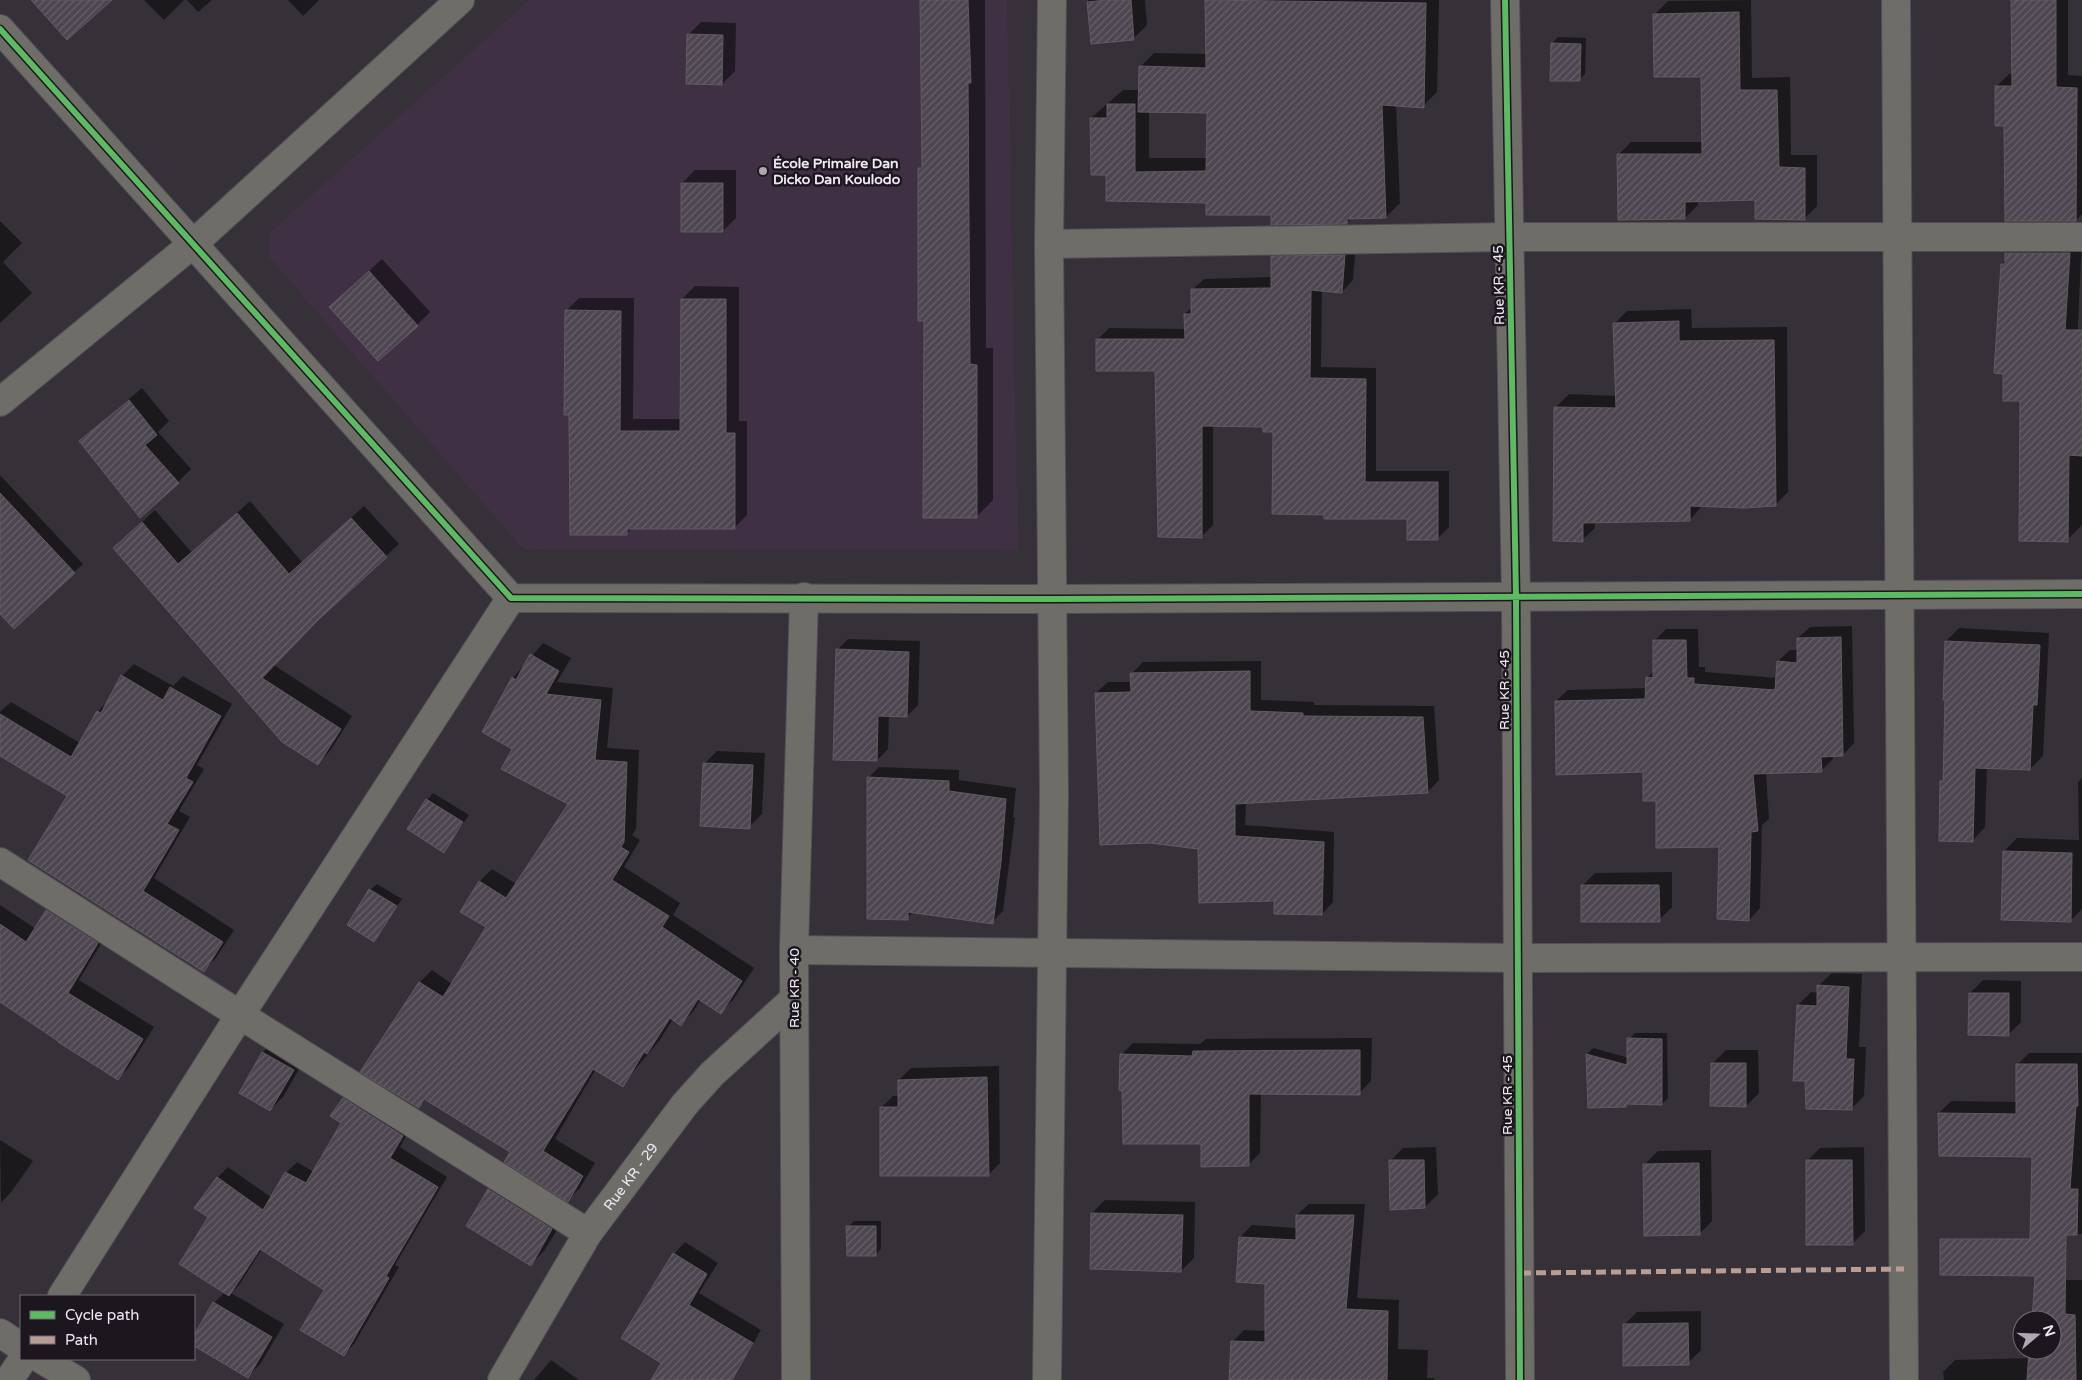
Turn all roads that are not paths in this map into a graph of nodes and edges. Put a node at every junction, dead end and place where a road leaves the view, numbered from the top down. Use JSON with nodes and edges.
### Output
{"nodes":[{"id":1,"x":460,"y":0,"type":"edge"},
{"id":2,"x":1052,"y":0,"type":"edge"},
{"id":3,"x":1505,"y":0,"type":"edge"},
{"id":4,"x":1896,"y":0,"type":"edge"},
{"id":5,"x":0,"y":29,"type":"edge"},
{"id":6,"x":1510,"y":237,"type":"junction"},
{"id":7,"x":1898,"y":237,"type":"junction"},
{"id":8,"x":2082,"y":237,"type":"edge"},
{"id":9,"x":194,"y":243,"type":"junction"},
{"id":10,"x":1049,"y":244,"type":"junction"},
{"id":11,"x":0,"y":402,"type":"edge"},
{"id":12,"x":2082,"y":594,"type":"edge"},
{"id":13,"x":1900,"y":595,"type":"junction"},
{"id":14,"x":1516,"y":596,"type":"junction"},
{"id":15,"x":804,"y":597,"type":"junction"},
{"id":16,"x":511,"y":598,"type":"junction"},
{"id":17,"x":1053,"y":598,"type":"junction"},
{"id":18,"x":0,"y":862,"type":"edge"},
{"id":19,"x":794,"y":950,"type":"junction"},
{"id":20,"x":1052,"y":953,"type":"junction"},
{"id":21,"x":1902,"y":957,"type":"junction"},
{"id":22,"x":2082,"y":957,"type":"edge"},
{"id":23,"x":1518,"y":958,"type":"junction"},
{"id":24,"x":794,"y":999,"type":"junction"},
{"id":25,"x":240,"y":1016,"type":"junction"},
{"id":26,"x":588,"y":1233,"type":"junction"},
{"id":27,"x":63,"y":1295,"type":"edge"},
{"id":28,"x":0,"y":1333,"type":"edge"},
{"id":29,"x":20,"y":1345,"type":"edge"},
{"id":30,"x":22,"y":1360,"type":"edge"},
{"id":31,"x":43,"y":1360,"type":"edge"},
{"id":32,"x":9,"y":1380,"type":"edge"},
{"id":33,"x":76,"y":1380,"type":"edge"},
{"id":34,"x":502,"y":1380,"type":"edge"},
{"id":35,"x":796,"y":1380,"type":"edge"},
{"id":36,"x":1047,"y":1380,"type":"edge"},
{"id":37,"x":1520,"y":1380,"type":"edge"},
{"id":38,"x":1904,"y":1380,"type":"edge"}],
"edges":[{"from":1,"to":9,"type":"street"},
{"from":2,"to":10,"type":"street"},
{"from":3,"to":6,"type":"street","name":"Rue KR - 45"},
{"from":4,"to":7,"type":"street"},
{"from":5,"to":9,"type":"street"},
{"from":6,"to":7,"type":"street"},
{"from":6,"to":10,"type":"street"},
{"from":6,"to":14,"type":"street","name":"Rue KR - 45"},
{"from":7,"to":8,"type":"street"},
{"from":7,"to":13,"type":"street"},
{"from":9,"to":11,"type":"street"},
{"from":9,"to":16,"type":"street"},
{"from":10,"to":17,"type":"street"},
{"from":12,"to":13,"type":"street"},
{"from":13,"to":14,"type":"street"},
{"from":13,"to":21,"type":"street"},
{"from":14,"to":17,"type":"street"},
{"from":14,"to":23,"type":"street","name":"Rue KR - 45"},
{"from":15,"to":16,"type":"street"},
{"from":15,"to":17,"type":"street"},
{"from":15,"to":19,"type":"street","name":"Rue KR - 40"},
{"from":16,"to":25,"type":"street"},
{"from":17,"to":20,"type":"street"},
{"from":18,"to":25,"type":"street"},
{"from":19,"to":20,"type":"street"},
{"from":19,"to":24,"type":"street","name":"Rue KR - 40"},
{"from":20,"to":23,"type":"street"},
{"from":20,"to":36,"type":"street"},
{"from":21,"to":22,"type":"street"},
{"from":21,"to":23,"type":"street"},
{"from":21,"to":38,"type":"street"},
{"from":23,"to":37,"type":"street","name":"Rue KR - 45"},
{"from":24,"to":26,"type":"street","name":"Rue KR - 29"},
{"from":24,"to":35,"type":"street","name":"Rue KR - 40"},
{"from":25,"to":26,"type":"street"},
{"from":25,"to":27,"type":"street"},
{"from":26,"to":34,"type":"street","name":"Rue KR - 29"},
{"from":28,"to":29,"type":"street"},
{"from":30,"to":32,"type":"street"},
{"from":31,"to":33,"type":"street"}]}
